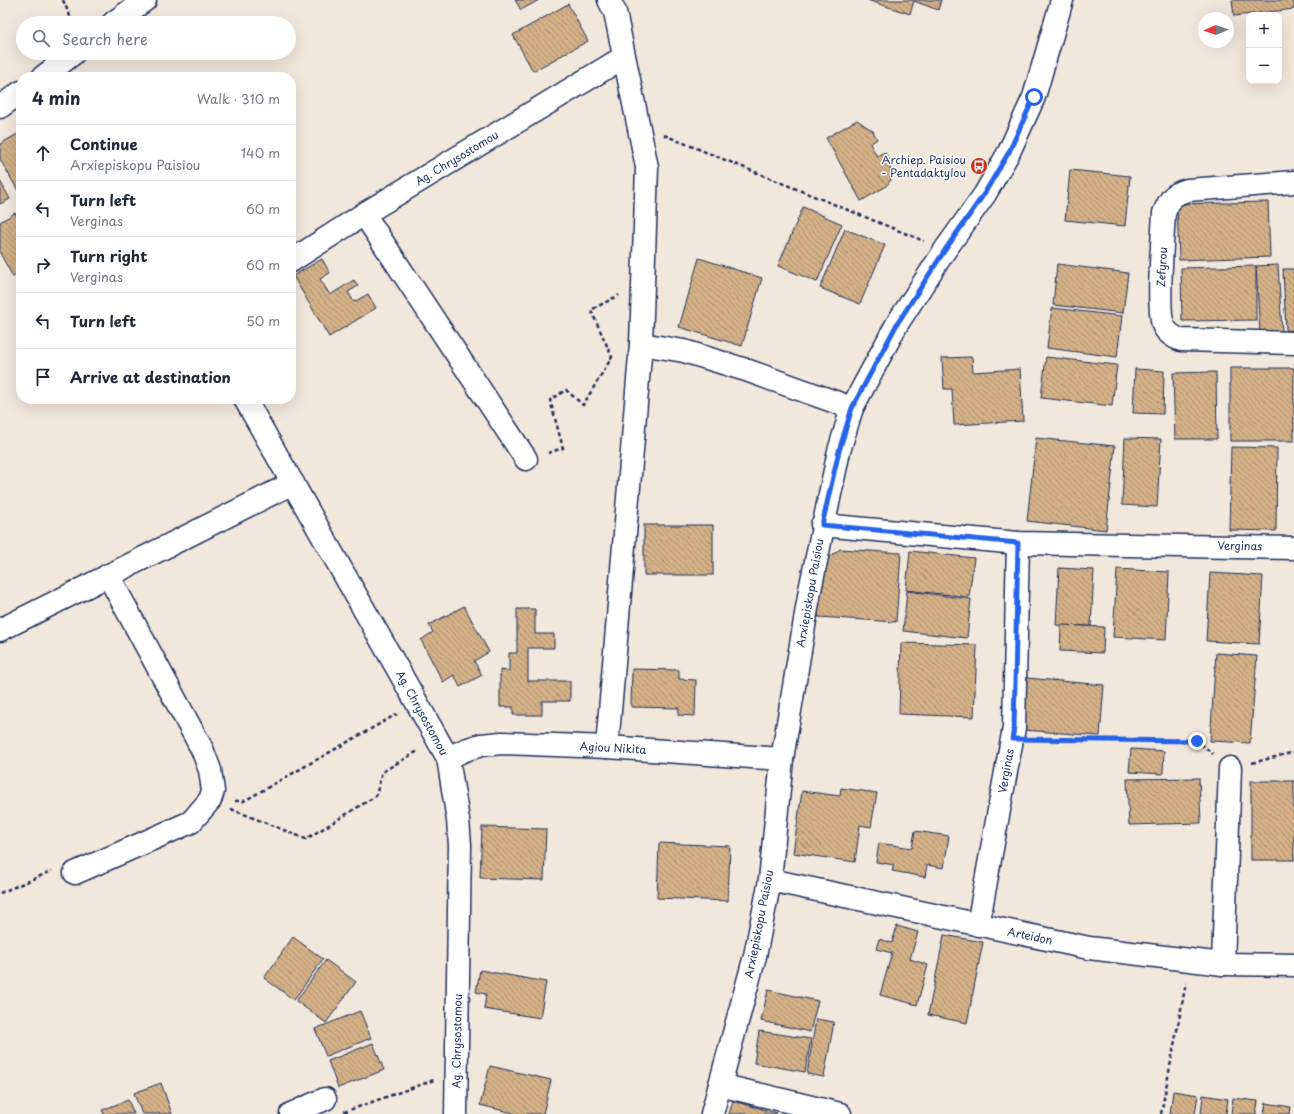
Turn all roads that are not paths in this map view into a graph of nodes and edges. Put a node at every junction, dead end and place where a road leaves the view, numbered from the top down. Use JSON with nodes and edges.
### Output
{"nodes":[{"id":1,"x":145,"y":0,"type":"edge"},
{"id":2,"x":609,"y":0,"type":"edge"},
{"id":3,"x":1062,"y":0,"type":"edge"},
{"id":4,"x":123,"y":16,"type":"edge"},
{"id":5,"x":624,"y":57,"type":"junction"},
{"id":6,"x":67,"y":60,"type":"edge"},
{"id":7,"x":56,"y":72,"type":"edge"},
{"id":8,"x":16,"y":96,"type":"edge"},
{"id":9,"x":0,"y":107,"type":"edge"},
{"id":10,"x":1294,"y":182,"type":"edge"},
{"id":11,"x":364,"y":214,"type":"junction"},
{"id":12,"x":296,"y":258,"type":"edge"},
{"id":13,"x":1294,"y":343,"type":"edge"},
{"id":14,"x":641,"y":344,"type":"junction"},
{"id":15,"x":248,"y":404,"type":"edge"},
{"id":16,"x":852,"y":408,"type":"junction"},
{"id":17,"x":526,"y":459,"type":"road end"},
{"id":18,"x":292,"y":483,"type":"junction"},
{"id":19,"x":822,"y":525,"type":"junction"},
{"id":20,"x":1018,"y":543,"type":"junction"},
{"id":21,"x":1294,"y":548,"type":"edge"},
{"id":22,"x":108,"y":575,"type":"junction"},
{"id":23,"x":0,"y":630,"type":"edge"},
{"id":24,"x":607,"y":747,"type":"junction"},
{"id":25,"x":442,"y":749,"type":"junction"},
{"id":26,"x":782,"y":759,"type":"junction"},
{"id":27,"x":1230,"y":768,"type":"road end"},
{"id":28,"x":75,"y":873,"type":"road end"},
{"id":29,"x":770,"y":880,"type":"junction"},
{"id":30,"x":978,"y":924,"type":"junction"},
{"id":31,"x":1223,"y":964,"type":"junction"},
{"id":32,"x":1294,"y":965,"type":"edge"},
{"id":33,"x":720,"y":1085,"type":"junction"},
{"id":34,"x":325,"y":1099,"type":"road end"},
{"id":35,"x":291,"y":1114,"type":"edge"},
{"id":36,"x":456,"y":1114,"type":"edge"},
{"id":37,"x":712,"y":1114,"type":"edge"},
{"id":38,"x":840,"y":1114,"type":"edge"}],
"edges":[{"from":1,"to":4,"type":"street"},
{"from":2,"to":5,"type":"street"},
{"from":3,"to":16,"type":"street","name":"Arxiepiskopu Paisiou"},
{"from":5,"to":11,"type":"street","name":"Ag. Chrysostomou"},
{"from":5,"to":14,"type":"street"},
{"from":6,"to":7,"type":"street"},
{"from":8,"to":9,"type":"street"},
{"from":10,"to":13,"type":"street","name":"Zefyrou"},
{"from":11,"to":12,"type":"street","name":"Ag. Chrysostomou"},
{"from":11,"to":17,"type":"street"},
{"from":14,"to":16,"type":"street"},
{"from":14,"to":24,"type":"street"},
{"from":15,"to":18,"type":"street","name":"Ag. Chrysostomou"},
{"from":16,"to":19,"type":"street","name":"Arxiepiskopu Paisiou"},
{"from":18,"to":22,"type":"street"},
{"from":18,"to":25,"type":"street","name":"Ag. Chrysostomou"},
{"from":19,"to":20,"type":"street","name":"Verginas"},
{"from":19,"to":26,"type":"street","name":"Arxiepiskopu Paisiou"},
{"from":20,"to":21,"type":"street","name":"Verginas"},
{"from":20,"to":30,"type":"street","name":"Verginas"},
{"from":22,"to":23,"type":"street"},
{"from":22,"to":28,"type":"street"},
{"from":24,"to":25,"type":"street","name":"Agiou Nikita"},
{"from":24,"to":26,"type":"street","name":"Agiou Nikita"},
{"from":25,"to":36,"type":"street","name":"Ag. Chrysostomou"},
{"from":26,"to":29,"type":"street","name":"Arxiepiskopu Paisiou"},
{"from":27,"to":31,"type":"street"},
{"from":29,"to":30,"type":"street","name":"Arteidon"},
{"from":29,"to":33,"type":"street","name":"Arxiepiskopu Paisiou"},
{"from":30,"to":31,"type":"street","name":"Arteidon"},
{"from":31,"to":32,"type":"street","name":"Arteidon"},
{"from":33,"to":37,"type":"street","name":"Arxiepiskopu Paisiou"},
{"from":33,"to":38,"type":"street"},
{"from":34,"to":35,"type":"street"}]}
